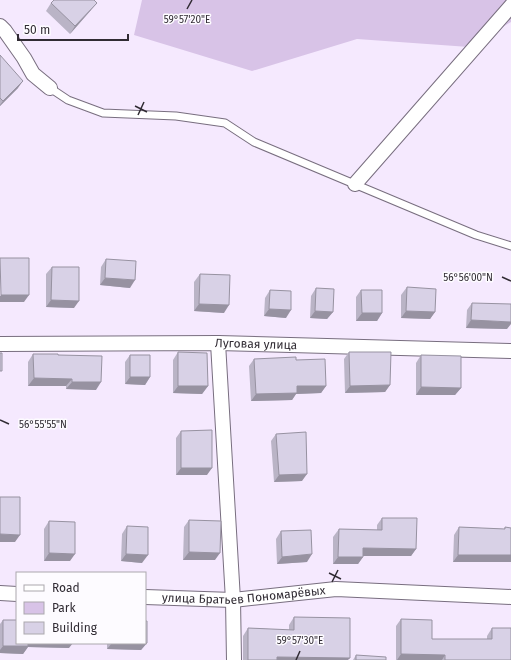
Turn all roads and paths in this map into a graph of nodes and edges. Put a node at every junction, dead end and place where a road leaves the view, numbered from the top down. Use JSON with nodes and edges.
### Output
{"nodes":[{"id":1,"x":511,"y":6,"type":"edge"},
{"id":2,"x":0,"y":26,"type":"edge"},
{"id":3,"x":50,"y":88,"type":"joint"},
{"id":4,"x":355,"y":184,"type":"junction"},
{"id":5,"x":511,"y":246,"type":"edge"},
{"id":6,"x":218,"y":343,"type":"junction"},
{"id":7,"x":0,"y":344,"type":"edge"},
{"id":8,"x":511,"y":351,"type":"edge"},
{"id":9,"x":0,"y":593,"type":"edge"},
{"id":10,"x":16,"y":594,"type":"edge"},
{"id":11,"x":146,"y":597,"type":"edge"},
{"id":12,"x":511,"y":597,"type":"edge"},
{"id":13,"x":233,"y":600,"type":"junction"},
{"id":14,"x":234,"y":660,"type":"edge"}],
"edges":[{"from":1,"to":4,"type":"street"},
{"from":2,"to":3,"type":"street"},
{"from":3,"to":4,"type":"lane"},
{"from":4,"to":5,"type":"lane"},
{"from":6,"to":7,"type":"street","name":"Луговая улица"},
{"from":6,"to":8,"type":"street","name":"Луговая улица"},
{"from":6,"to":13,"type":"street"},
{"from":9,"to":10,"type":"street"},
{"from":11,"to":13,"type":"street","name":"улица Братьев Пономарёвых"},
{"from":12,"to":13,"type":"street","name":"улица Братьев Пономарёвых"},
{"from":13,"to":14,"type":"street"}]}
